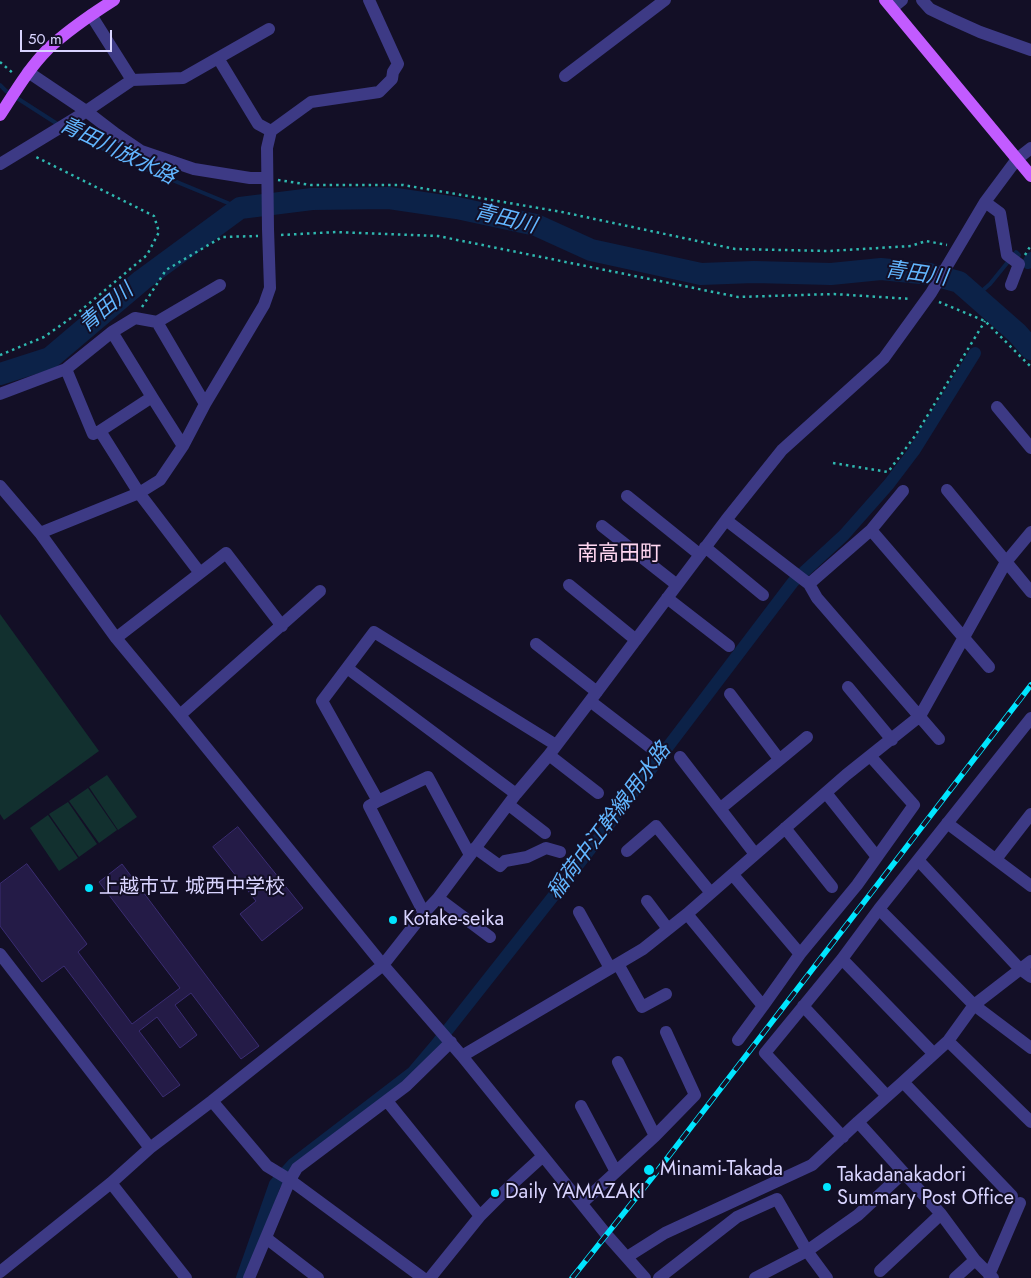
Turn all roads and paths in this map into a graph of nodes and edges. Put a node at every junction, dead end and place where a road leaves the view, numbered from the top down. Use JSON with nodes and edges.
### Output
{"nodes":[{"id":1,"x":114,"y":0,"type":"edge"},
{"id":2,"x":370,"y":0,"type":"edge"},
{"id":3,"x":665,"y":0,"type":"edge"},
{"id":4,"x":902,"y":0,"type":"edge"},
{"id":5,"x":922,"y":0,"type":"edge"},
{"id":6,"x":889,"y":4,"type":"edge"},
{"id":7,"x":91,"y":15,"type":"junction"},
{"id":8,"x":269,"y":30,"type":"dead end"},
{"id":9,"x":1031,"y":50,"type":"edge"},
{"id":10,"x":218,"y":58,"type":"junction"},
{"id":11,"x":0,"y":62,"type":"edge"},
{"id":12,"x":565,"y":76,"type":"dead end"},
{"id":13,"x":25,"y":77,"type":"junction"},
{"id":14,"x":132,"y":80,"type":"junction"},
{"id":15,"x":82,"y":113,"type":"junction"},
{"id":16,"x":0,"y":115,"type":"edge"},
{"id":17,"x":271,"y":131,"type":"junction"},
{"id":18,"x":1031,"y":148,"type":"edge"},
{"id":19,"x":20,"y":152,"type":"junction"},
{"id":20,"x":1017,"y":159,"type":"junction"},
{"id":21,"x":0,"y":164,"type":"edge"},
{"id":22,"x":1031,"y":176,"type":"edge"},
{"id":23,"x":267,"y":181,"type":"junction"},
{"id":24,"x":985,"y":202,"type":"junction"},
{"id":25,"x":268,"y":232,"type":"junction"},
{"id":26,"x":957,"y":248,"type":"junction"},
{"id":27,"x":1011,"y":284,"type":"dead end"},
{"id":28,"x":220,"y":285,"type":"dead end"},
{"id":29,"x":929,"y":296,"type":"junction"},
{"id":30,"x":135,"y":318,"type":"junction"},
{"id":31,"x":985,"y":320,"type":"junction"},
{"id":32,"x":157,"y":322,"type":"junction"},
{"id":33,"x":112,"y":332,"type":"junction"},
{"id":34,"x":0,"y":355,"type":"edge"},
{"id":35,"x":1031,"y":367,"type":"edge"},
{"id":36,"x":66,"y":369,"type":"junction"},
{"id":37,"x":0,"y":394,"type":"edge"},
{"id":38,"x":152,"y":397,"type":"junction"},
{"id":39,"x":205,"y":404,"type":"junction"},
{"id":40,"x":997,"y":407,"type":"dead end"},
{"id":41,"x":100,"y":432,"type":"junction"},
{"id":42,"x":183,"y":446,"type":"junction"},
{"id":43,"x":1031,"y":448,"type":"edge"},
{"id":44,"x":833,"y":463,"type":"dead end"},
{"id":45,"x":0,"y":486,"type":"edge"},
{"id":46,"x":947,"y":490,"type":"dead end"},
{"id":47,"x":903,"y":491,"type":"dead end"},
{"id":48,"x":140,"y":493,"type":"junction"},
{"id":49,"x":627,"y":496,"type":"dead end"},
{"id":50,"x":726,"y":520,"type":"junction"},
{"id":51,"x":602,"y":526,"type":"dead end"},
{"id":52,"x":871,"y":530,"type":"junction"},
{"id":53,"x":1031,"y":532,"type":"edge"},
{"id":54,"x":40,"y":533,"type":"junction"},
{"id":55,"x":702,"y":551,"type":"junction"},
{"id":56,"x":1006,"y":562,"type":"junction"},
{"id":57,"x":200,"y":573,"type":"junction"},
{"id":58,"x":676,"y":584,"type":"junction"},
{"id":59,"x":809,"y":584,"type":"junction"},
{"id":60,"x":569,"y":585,"type":"dead end"},
{"id":61,"x":320,"y":591,"type":"dead end"},
{"id":62,"x":1031,"y":592,"type":"edge"},
{"id":63,"x":762,"y":595,"type":"dead end"},
{"id":64,"x":667,"y":598,"type":"junction"},
{"id":65,"x":282,"y":626,"type":"junction"},
{"id":66,"x":116,"y":638,"type":"junction"},
{"id":67,"x":964,"y":638,"type":"junction"},
{"id":68,"x":636,"y":640,"type":"junction"},
{"id":69,"x":536,"y":644,"type":"dead end"},
{"id":70,"x":730,"y":646,"type":"dead end"},
{"id":71,"x":989,"y":667,"type":"dead end"},
{"id":72,"x":347,"y":668,"type":"junction"},
{"id":73,"x":848,"y":686,"type":"dead end"},
{"id":74,"x":730,"y":694,"type":"dead end"},
{"id":75,"x":594,"y":696,"type":"junction"},
{"id":76,"x":180,"y":715,"type":"junction"},
{"id":77,"x":920,"y":716,"type":"junction"},
{"id":78,"x":1031,"y":718,"type":"edge"},
{"id":79,"x":807,"y":737,"type":"dead end"},
{"id":80,"x":939,"y":739,"type":"dead end"},
{"id":81,"x":892,"y":740,"type":"junction"},
{"id":82,"x":552,"y":750,"type":"junction"},
{"id":83,"x":655,"y":750,"type":"dead end"},
{"id":84,"x":680,"y":757,"type":"dead end"},
{"id":85,"x":871,"y":757,"type":"junction"},
{"id":86,"x":779,"y":759,"type":"junction"},
{"id":87,"x":598,"y":793,"type":"dead end"},
{"id":88,"x":826,"y":793,"type":"junction"},
{"id":89,"x":512,"y":799,"type":"junction"},
{"id":90,"x":378,"y":801,"type":"junction"},
{"id":91,"x":721,"y":808,"type":"junction"},
{"id":92,"x":1031,"y":814,"type":"edge"},
{"id":93,"x":947,"y":823,"type":"junction"},
{"id":94,"x":785,"y":828,"type":"junction"},
{"id":95,"x":546,"y":833,"type":"dead end"},
{"id":96,"x":627,"y":851,"type":"dead end"},
{"id":97,"x":473,"y":852,"type":"junction"},
{"id":98,"x":560,"y":852,"type":"dead end"},
{"id":99,"x":755,"y":854,"type":"junction"},
{"id":100,"x":877,"y":857,"type":"junction"},
{"id":101,"x":996,"y":859,"type":"junction"},
{"id":102,"x":918,"y":860,"type":"junction"},
{"id":103,"x":733,"y":875,"type":"junction"},
{"id":104,"x":1031,"y":886,"type":"edge"},
{"id":105,"x":832,"y":887,"type":"dead end"},
{"id":106,"x":711,"y":893,"type":"junction"},
{"id":107,"x":438,"y":898,"type":"junction"},
{"id":108,"x":647,"y":901,"type":"dead end"},
{"id":109,"x":879,"y":909,"type":"junction"},
{"id":110,"x":579,"y":912,"type":"dead end"},
{"id":111,"x":424,"y":913,"type":"junction"},
{"id":112,"x":687,"y":914,"type":"junction"},
{"id":113,"x":668,"y":929,"type":"junction"},
{"id":114,"x":490,"y":937,"type":"dead end"},
{"id":115,"x":0,"y":954,"type":"edge"},
{"id":116,"x":800,"y":954,"type":"junction"},
{"id":117,"x":842,"y":959,"type":"junction"},
{"id":118,"x":1031,"y":961,"type":"edge"},
{"id":119,"x":383,"y":965,"type":"junction"},
{"id":120,"x":614,"y":966,"type":"junction"},
{"id":121,"x":1026,"y":973,"type":"edge"},
{"id":122,"x":666,"y":994,"type":"dead end"},
{"id":123,"x":974,"y":1005,"type":"junction"},
{"id":124,"x":763,"y":1006,"type":"junction"},
{"id":125,"x":803,"y":1006,"type":"junction"},
{"id":126,"x":666,"y":1032,"type":"dead end"},
{"id":127,"x":738,"y":1040,"type":"dead end"},
{"id":128,"x":948,"y":1041,"type":"junction"},
{"id":129,"x":451,"y":1042,"type":"junction"},
{"id":130,"x":1031,"y":1048,"type":"edge"},
{"id":131,"x":934,"y":1054,"type":"junction"},
{"id":132,"x":462,"y":1056,"type":"junction"},
{"id":133,"x":618,"y":1062,"type":"dead end"},
{"id":134,"x":903,"y":1082,"type":"junction"},
{"id":135,"x":887,"y":1096,"type":"junction"},
{"id":136,"x":212,"y":1101,"type":"junction"},
{"id":137,"x":386,"y":1102,"type":"junction"},
{"id":138,"x":581,"y":1106,"type":"dead end"},
{"id":139,"x":858,"y":1122,"type":"junction"},
{"id":140,"x":1031,"y":1122,"type":"edge"},
{"id":141,"x":655,"y":1136,"type":"junction"},
{"id":142,"x":843,"y":1137,"type":"junction"},
{"id":143,"x":150,"y":1148,"type":"junction"},
{"id":144,"x":543,"y":1156,"type":"junction"},
{"id":145,"x":616,"y":1172,"type":"junction"},
{"id":146,"x":903,"y":1173,"type":"junction"},
{"id":147,"x":290,"y":1180,"type":"junction"},
{"id":148,"x":111,"y":1183,"type":"junction"},
{"id":149,"x":582,"y":1203,"type":"junction"},
{"id":150,"x":941,"y":1214,"type":"junction"},
{"id":151,"x":480,"y":1216,"type":"junction"},
{"id":152,"x":266,"y":1238,"type":"junction"},
{"id":153,"x":808,"y":1251,"type":"junction"},
{"id":154,"x":627,"y":1257,"type":"junction"},
{"id":155,"x":975,"y":1260,"type":"junction"},
{"id":156,"x":880,"y":1271,"type":"dead end"},
{"id":157,"x":0,"y":1272,"type":"edge"},
{"id":158,"x":991,"y":1276,"type":"edge"},
{"id":159,"x":186,"y":1278,"type":"edge"},
{"id":160,"x":249,"y":1278,"type":"edge"},
{"id":161,"x":318,"y":1278,"type":"edge"},
{"id":162,"x":423,"y":1278,"type":"edge"},
{"id":163,"x":430,"y":1278,"type":"edge"},
{"id":164,"x":645,"y":1278,"type":"edge"},
{"id":165,"x":659,"y":1278,"type":"edge"},
{"id":166,"x":755,"y":1278,"type":"edge"},
{"id":167,"x":827,"y":1278,"type":"edge"},
{"id":168,"x":954,"y":1278,"type":"edge"}],
"edges":[{"from":1,"to":7,"type":"main road"},
{"from":2,"to":17,"type":"street"},
{"from":3,"to":12,"type":"street"},
{"from":4,"to":6,"type":"street"},
{"from":5,"to":9,"type":"street"},
{"from":6,"to":20,"type":"main road"},
{"from":7,"to":13,"type":"main road"},
{"from":7,"to":14,"type":"street"},
{"from":8,"to":10,"type":"street"},
{"from":10,"to":14,"type":"street"},
{"from":10,"to":17,"type":"street"},
{"from":11,"to":13,"type":"path"},
{"from":13,"to":15,"type":"street"},
{"from":13,"to":16,"type":"main road"},
{"from":14,"to":15,"type":"street"},
{"from":15,"to":19,"type":"street"},
{"from":15,"to":23,"type":"street"},
{"from":17,"to":23,"type":"street"},
{"from":18,"to":20,"type":"street"},
{"from":19,"to":21,"type":"street"},
{"from":19,"to":34,"type":"path"},
{"from":20,"to":22,"type":"main road"},
{"from":20,"to":24,"type":"street"},
{"from":23,"to":25,"type":"street"},
{"from":23,"to":26,"type":"path"},
{"from":24,"to":26,"type":"street"},
{"from":24,"to":27,"type":"street"},
{"from":25,"to":29,"type":"path"},
{"from":25,"to":30,"type":"path"},
{"from":25,"to":39,"type":"street"},
{"from":26,"to":29,"type":"street"},
{"from":28,"to":32,"type":"street"},
{"from":29,"to":31,"type":"path"},
{"from":29,"to":50,"type":"street"},
{"from":30,"to":32,"type":"street"},
{"from":30,"to":33,"type":"street"},
{"from":31,"to":35,"type":"path"},
{"from":31,"to":44,"type":"path"},
{"from":32,"to":39,"type":"street"},
{"from":33,"to":36,"type":"street"},
{"from":33,"to":38,"type":"street"},
{"from":36,"to":37,"type":"street"},
{"from":36,"to":41,"type":"street"},
{"from":38,"to":41,"type":"street"},
{"from":38,"to":42,"type":"street"},
{"from":39,"to":42,"type":"street"},
{"from":40,"to":43,"type":"street"},
{"from":41,"to":48,"type":"street"},
{"from":42,"to":48,"type":"street"},
{"from":45,"to":54,"type":"street"},
{"from":46,"to":56,"type":"street"},
{"from":47,"to":52,"type":"street"},
{"from":48,"to":54,"type":"street"},
{"from":48,"to":57,"type":"street"},
{"from":49,"to":55,"type":"street"},
{"from":50,"to":55,"type":"street"},
{"from":50,"to":59,"type":"street"},
{"from":51,"to":58,"type":"street"},
{"from":52,"to":59,"type":"street"},
{"from":52,"to":67,"type":"street"},
{"from":53,"to":56,"type":"street"},
{"from":54,"to":66,"type":"street"},
{"from":55,"to":58,"type":"street"},
{"from":55,"to":63,"type":"street"},
{"from":56,"to":62,"type":"street"},
{"from":56,"to":67,"type":"street"},
{"from":57,"to":65,"type":"street"},
{"from":57,"to":66,"type":"street"},
{"from":58,"to":64,"type":"street"},
{"from":59,"to":77,"type":"street"},
{"from":60,"to":68,"type":"street"},
{"from":61,"to":65,"type":"street"},
{"from":64,"to":68,"type":"street"},
{"from":64,"to":70,"type":"street"},
{"from":65,"to":76,"type":"street"},
{"from":66,"to":76,"type":"street"},
{"from":67,"to":71,"type":"street"},
{"from":67,"to":77,"type":"street"},
{"from":68,"to":75,"type":"street"},
{"from":69,"to":75,"type":"street"},
{"from":72,"to":82,"type":"street"},
{"from":72,"to":89,"type":"street"},
{"from":72,"to":90,"type":"street"},
{"from":73,"to":81,"type":"street"},
{"from":74,"to":86,"type":"street"},
{"from":75,"to":82,"type":"street"},
{"from":75,"to":83,"type":"street"},
{"from":76,"to":119,"type":"street"},
{"from":77,"to":80,"type":"street"},
{"from":77,"to":81,"type":"street"},
{"from":78,"to":93,"type":"street"},
{"from":79,"to":86,"type":"street"},
{"from":81,"to":85,"type":"street"},
{"from":82,"to":87,"type":"street"},
{"from":82,"to":89,"type":"street"},
{"from":84,"to":91,"type":"street"},
{"from":85,"to":88,"type":"street"},
{"from":85,"to":100,"type":"street"},
{"from":86,"to":91,"type":"street"},
{"from":88,"to":94,"type":"street"},
{"from":88,"to":100,"type":"street"},
{"from":89,"to":95,"type":"street"},
{"from":89,"to":97,"type":"street"},
{"from":90,"to":97,"type":"street"},
{"from":90,"to":111,"type":"street"},
{"from":91,"to":99,"type":"street"},
{"from":92,"to":101,"type":"street"},
{"from":93,"to":101,"type":"street"},
{"from":93,"to":102,"type":"street"},
{"from":94,"to":99,"type":"street"},
{"from":94,"to":105,"type":"street"},
{"from":96,"to":106,"type":"street"},
{"from":97,"to":98,"type":"street"},
{"from":97,"to":107,"type":"street"},
{"from":99,"to":103,"type":"street"},
{"from":100,"to":116,"type":"street"},
{"from":101,"to":104,"type":"street"},
{"from":102,"to":109,"type":"street"},
{"from":102,"to":121,"type":"street"},
{"from":103,"to":106,"type":"street"},
{"from":103,"to":116,"type":"street"},
{"from":106,"to":112,"type":"street"},
{"from":107,"to":111,"type":"street"},
{"from":107,"to":114,"type":"street"},
{"from":108,"to":113,"type":"street"},
{"from":109,"to":117,"type":"street"},
{"from":109,"to":123,"type":"street"},
{"from":110,"to":120,"type":"street"},
{"from":111,"to":119,"type":"street"},
{"from":112,"to":113,"type":"street"},
{"from":112,"to":124,"type":"street"},
{"from":113,"to":120,"type":"street"},
{"from":115,"to":143,"type":"street"},
{"from":116,"to":124,"type":"street"},
{"from":117,"to":125,"type":"street"},
{"from":117,"to":131,"type":"street"},
{"from":118,"to":121,"type":"street"},
{"from":119,"to":129,"type":"street"},
{"from":119,"to":136,"type":"street"},
{"from":120,"to":122,"type":"street"},
{"from":120,"to":132,"type":"street"},
{"from":121,"to":123,"type":"street"},
{"from":123,"to":128,"type":"street"},
{"from":123,"to":130,"type":"street"},
{"from":124,"to":127,"type":"street"},
{"from":125,"to":135,"type":"street"},
{"from":125,"to":142,"type":"street"},
{"from":126,"to":141,"type":"street"},
{"from":128,"to":131,"type":"street"},
{"from":128,"to":140,"type":"street"},
{"from":129,"to":132,"type":"street"},
{"from":129,"to":137,"type":"street"},
{"from":131,"to":134,"type":"street"},
{"from":132,"to":144,"type":"street"},
{"from":133,"to":141,"type":"street"},
{"from":134,"to":135,"type":"street"},
{"from":134,"to":158,"type":"street"},
{"from":135,"to":139,"type":"street"},
{"from":136,"to":143,"type":"street"},
{"from":136,"to":147,"type":"street"},
{"from":137,"to":147,"type":"street"},
{"from":137,"to":151,"type":"street"},
{"from":138,"to":145,"type":"street"},
{"from":139,"to":142,"type":"street"},
{"from":139,"to":146,"type":"street"},
{"from":141,"to":145,"type":"street"},
{"from":142,"to":154,"type":"street"},
{"from":143,"to":148,"type":"street"},
{"from":144,"to":149,"type":"street"},
{"from":144,"to":151,"type":"street"},
{"from":145,"to":149,"type":"street"},
{"from":146,"to":150,"type":"street"},
{"from":146,"to":153,"type":"street"},
{"from":147,"to":152,"type":"street"},
{"from":147,"to":162,"type":"street"},
{"from":148,"to":157,"type":"street"},
{"from":148,"to":159,"type":"street"},
{"from":149,"to":154,"type":"street"},
{"from":150,"to":155,"type":"street"},
{"from":150,"to":156,"type":"street"},
{"from":151,"to":163,"type":"street"},
{"from":152,"to":160,"type":"street"},
{"from":152,"to":161,"type":"street"},
{"from":153,"to":165,"type":"street"},
{"from":153,"to":166,"type":"street"},
{"from":153,"to":167,"type":"street"},
{"from":154,"to":164,"type":"street"},
{"from":155,"to":158,"type":"street"},
{"from":155,"to":168,"type":"street"}]}
